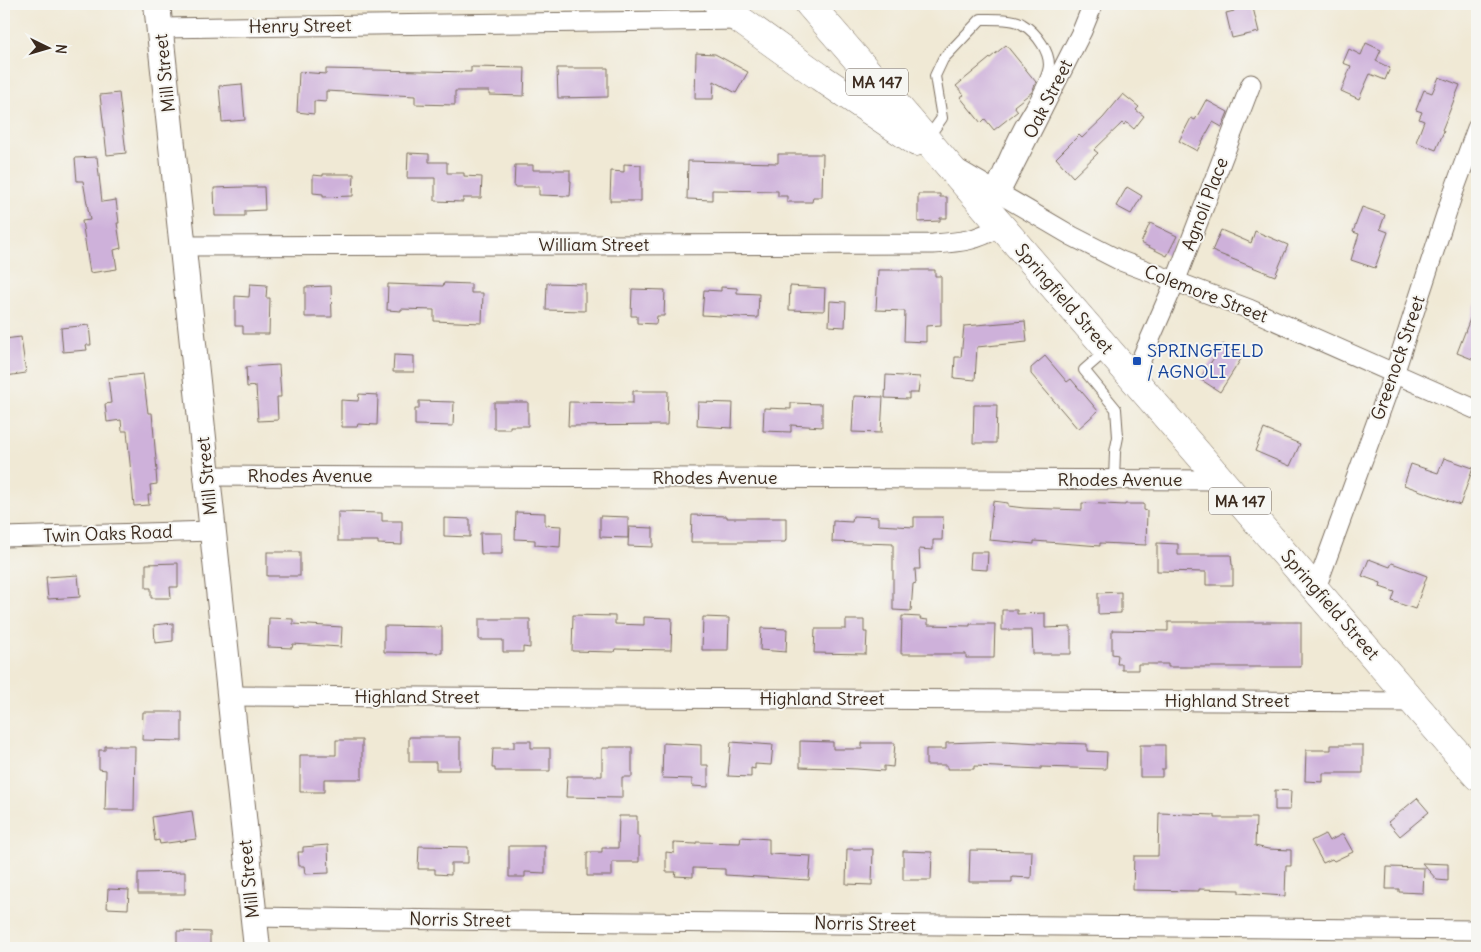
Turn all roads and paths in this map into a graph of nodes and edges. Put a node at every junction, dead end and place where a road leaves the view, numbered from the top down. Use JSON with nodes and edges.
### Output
{"nodes":[{"id":1,"x":718,"y":4,"type":"edge"},
{"id":2,"x":809,"y":4,"type":"edge"},
{"id":3,"x":1093,"y":4,"type":"edge"},
{"id":4,"x":159,"y":16,"type":"edge"},
{"id":5,"x":740,"y":20,"type":"junction"},
{"id":6,"x":1251,"y":84,"type":"dead end"},
{"id":7,"x":1477,"y":128,"type":"edge"},
{"id":8,"x":927,"y":140,"type":"junction"},
{"id":9,"x":944,"y":161,"type":"junction"},
{"id":10,"x":995,"y":191,"type":"junction"},
{"id":11,"x":1001,"y":226,"type":"junction"},
{"id":12,"x":183,"y":246,"type":"junction"},
{"id":13,"x":1175,"y":282,"type":"junction"},
{"id":14,"x":1108,"y":349,"type":"junction"},
{"id":15,"x":1394,"y":374,"type":"junction"},
{"id":16,"x":1133,"y":378,"type":"junction"},
{"id":17,"x":1477,"y":410,"type":"edge"},
{"id":18,"x":207,"y":476,"type":"junction"},
{"id":19,"x":1114,"y":480,"type":"junction"},
{"id":20,"x":1222,"y":480,"type":"junction"},
{"id":21,"x":213,"y":532,"type":"junction"},
{"id":22,"x":4,"y":537,"type":"edge"},
{"id":23,"x":1316,"y":588,"type":"junction"},
{"id":24,"x":230,"y":696,"type":"junction"},
{"id":25,"x":1414,"y":702,"type":"junction"},
{"id":26,"x":1476,"y":770,"type":"edge"},
{"id":27,"x":253,"y":917,"type":"junction"},
{"id":28,"x":1477,"y":930,"type":"edge"},
{"id":29,"x":257,"y":948,"type":"edge"}],
"edges":[{"from":1,"to":5,"type":"main road"},
{"from":2,"to":8,"type":"main road","name":"Springfield Street","number":"MA 147"},
{"from":3,"to":10,"type":"street","name":"Oak Street"},
{"from":4,"to":5,"type":"street","name":"Henry Street"},
{"from":4,"to":12,"type":"street","name":"Mill Street"},
{"from":5,"to":9,"type":"main road"},
{"from":6,"to":13,"type":"street","name":"Agnoli Place"},
{"from":7,"to":15,"type":"street","name":"Greenock Street"},
{"from":8,"to":9,"type":"main road","name":"Springfield Street","number":"MA 147"},
{"from":8,"to":10,"type":"lane"},
{"from":9,"to":10,"type":"street","name":"Colemore Street"},
{"from":9,"to":11,"type":"main road","name":"Springfield Street","number":"MA 147"},
{"from":10,"to":13,"type":"street","name":"Colemore Street"},
{"from":11,"to":12,"type":"street","name":"William Street"},
{"from":11,"to":14,"type":"main road","name":"Springfield Street","number":"MA 147"},
{"from":12,"to":18,"type":"street","name":"Mill Street"},
{"from":13,"to":15,"type":"street","name":"Colemore Street"},
{"from":13,"to":16,"type":"street","name":"Agnoli Place"},
{"from":14,"to":16,"type":"main road","name":"Springfield Street","number":"MA 147"},
{"from":14,"to":19,"type":"lane"},
{"from":15,"to":17,"type":"street","name":"Colemore Street"},
{"from":15,"to":23,"type":"street","name":"Greenock Street"},
{"from":16,"to":20,"type":"main road","name":"Springfield Street","number":"MA 147"},
{"from":18,"to":19,"type":"street","name":"Rhodes Avenue"},
{"from":18,"to":21,"type":"street","name":"Mill Street"},
{"from":19,"to":20,"type":"street","name":"Rhodes Avenue"},
{"from":20,"to":23,"type":"main road","name":"Springfield Street","number":"MA 147"},
{"from":21,"to":22,"type":"street","name":"Twin Oaks Road"},
{"from":21,"to":24,"type":"street","name":"Mill Street"},
{"from":23,"to":25,"type":"main road","name":"Springfield Street","number":"MA 147"},
{"from":24,"to":25,"type":"street","name":"Highland Street"},
{"from":24,"to":27,"type":"street","name":"Mill Street"},
{"from":25,"to":26,"type":"main road","name":"Springfield Street","number":"MA 147"},
{"from":27,"to":28,"type":"street","name":"Norris Street"},
{"from":27,"to":29,"type":"street","name":"Mill Street"}]}
